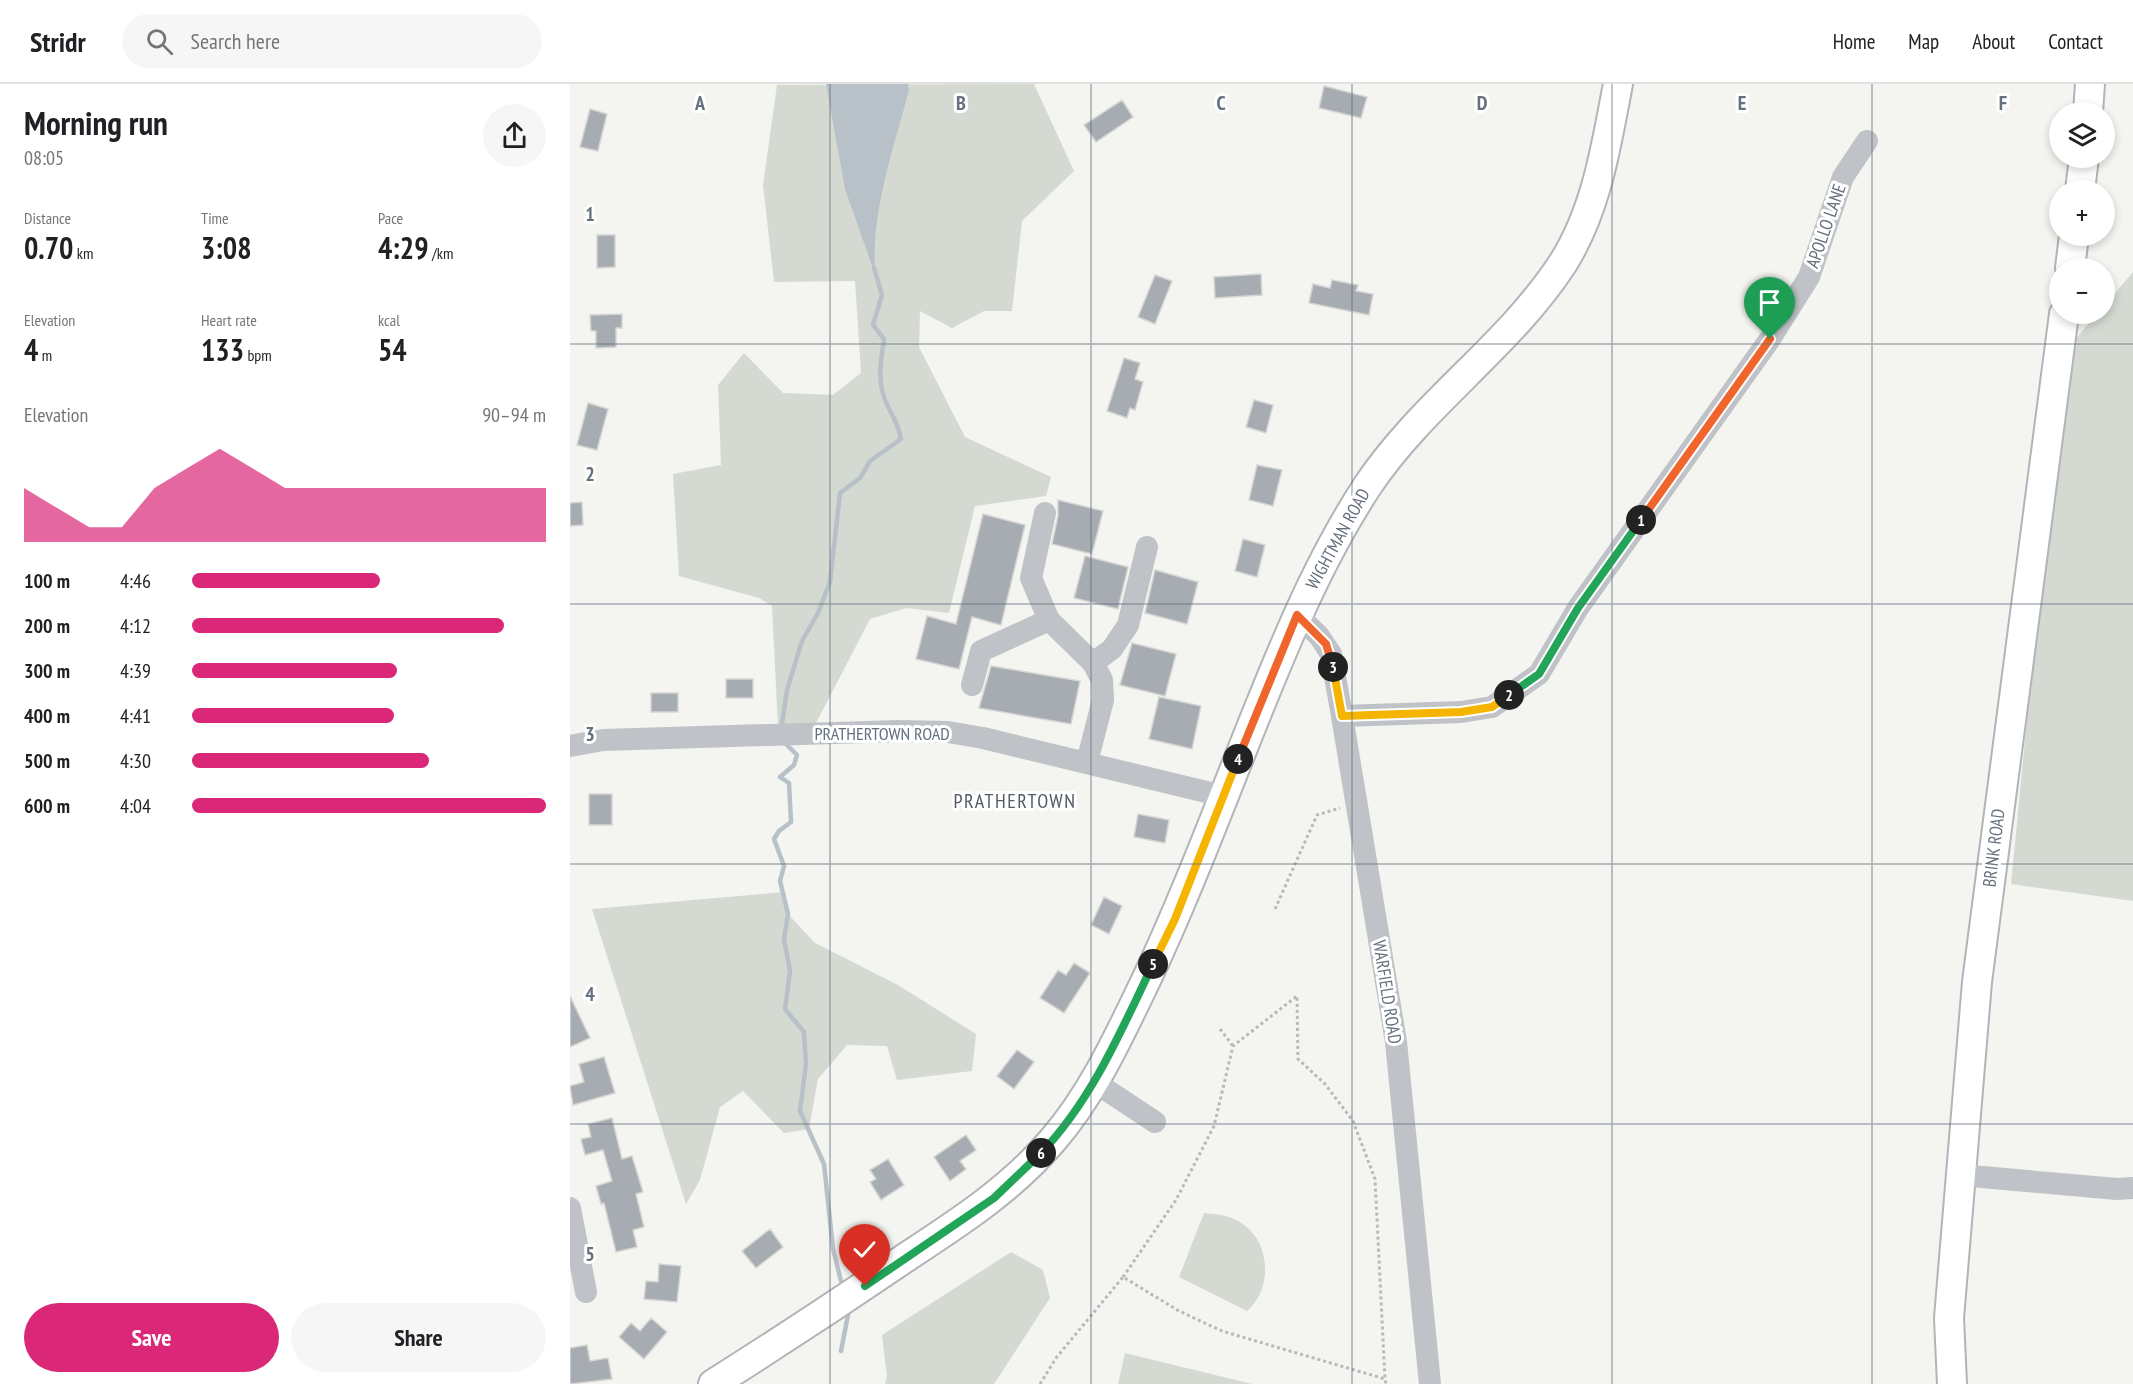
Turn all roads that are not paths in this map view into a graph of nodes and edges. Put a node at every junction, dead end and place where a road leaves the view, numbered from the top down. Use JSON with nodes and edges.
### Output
{"nodes":[{"id":1,"x":1618,"y":84,"type":"edge"},
{"id":2,"x":2090,"y":84,"type":"edge"},
{"id":3,"x":2089,"y":102,"type":"edge"},
{"id":4,"x":1867,"y":141,"type":"dead end"},
{"id":5,"x":2063,"y":324,"type":"edge"},
{"id":6,"x":1046,"y":513,"type":"dead end"},
{"id":7,"x":1147,"y":547,"type":"dead end"},
{"id":8,"x":1297,"y":615,"type":"junction"},
{"id":9,"x":1049,"y":620,"type":"junction"},
{"id":10,"x":1093,"y":663,"type":"junction"},
{"id":11,"x":972,"y":685,"type":"dead end"},
{"id":12,"x":1342,"y":716,"type":"junction"},
{"id":13,"x":570,"y":746,"type":"edge"},
{"id":14,"x":1087,"y":762,"type":"junction"},
{"id":15,"x":1223,"y":796,"type":"junction"},
{"id":16,"x":1093,"y":1081,"type":"junction"},
{"id":17,"x":1155,"y":1122,"type":"dead end"},
{"id":18,"x":1960,"y":1175,"type":"junction"},
{"id":19,"x":2133,"y":1188,"type":"edge"},
{"id":20,"x":570,"y":1208,"type":"edge"},
{"id":21,"x":586,"y":1292,"type":"dead end"},
{"id":22,"x":713,"y":1384,"type":"edge"},
{"id":23,"x":1430,"y":1384,"type":"edge"},
{"id":24,"x":1952,"y":1384,"type":"edge"}],
"edges":[{"from":1,"to":8,"type":"main road","name":"WIGHTMAN ROAD"},
{"from":2,"to":3,"type":"main road"},
{"from":4,"to":12,"type":"street","name":"APOLLO LANE"},
{"from":5,"to":18,"type":"main road","name":"BRINK ROAD"},
{"from":6,"to":9,"type":"street"},
{"from":7,"to":10,"type":"street"},
{"from":8,"to":12,"type":"street","name":"WARFIELD ROAD"},
{"from":8,"to":15,"type":"main road","name":"WIGHTMAN ROAD"},
{"from":9,"to":10,"type":"street"},
{"from":9,"to":11,"type":"street"},
{"from":10,"to":14,"type":"street"},
{"from":12,"to":23,"type":"street","name":"WARFIELD ROAD"},
{"from":13,"to":14,"type":"street","name":"PRATHERTOWN ROAD"},
{"from":14,"to":15,"type":"street","name":"PRATHERTOWN ROAD"},
{"from":15,"to":16,"type":"main road","name":"WIGHTMAN ROAD"},
{"from":16,"to":17,"type":"street"},
{"from":16,"to":22,"type":"main road","name":"WIGHTMAN ROAD"},
{"from":18,"to":19,"type":"street"},
{"from":18,"to":24,"type":"main road","name":"BRINK ROAD"},
{"from":20,"to":21,"type":"street"}]}
